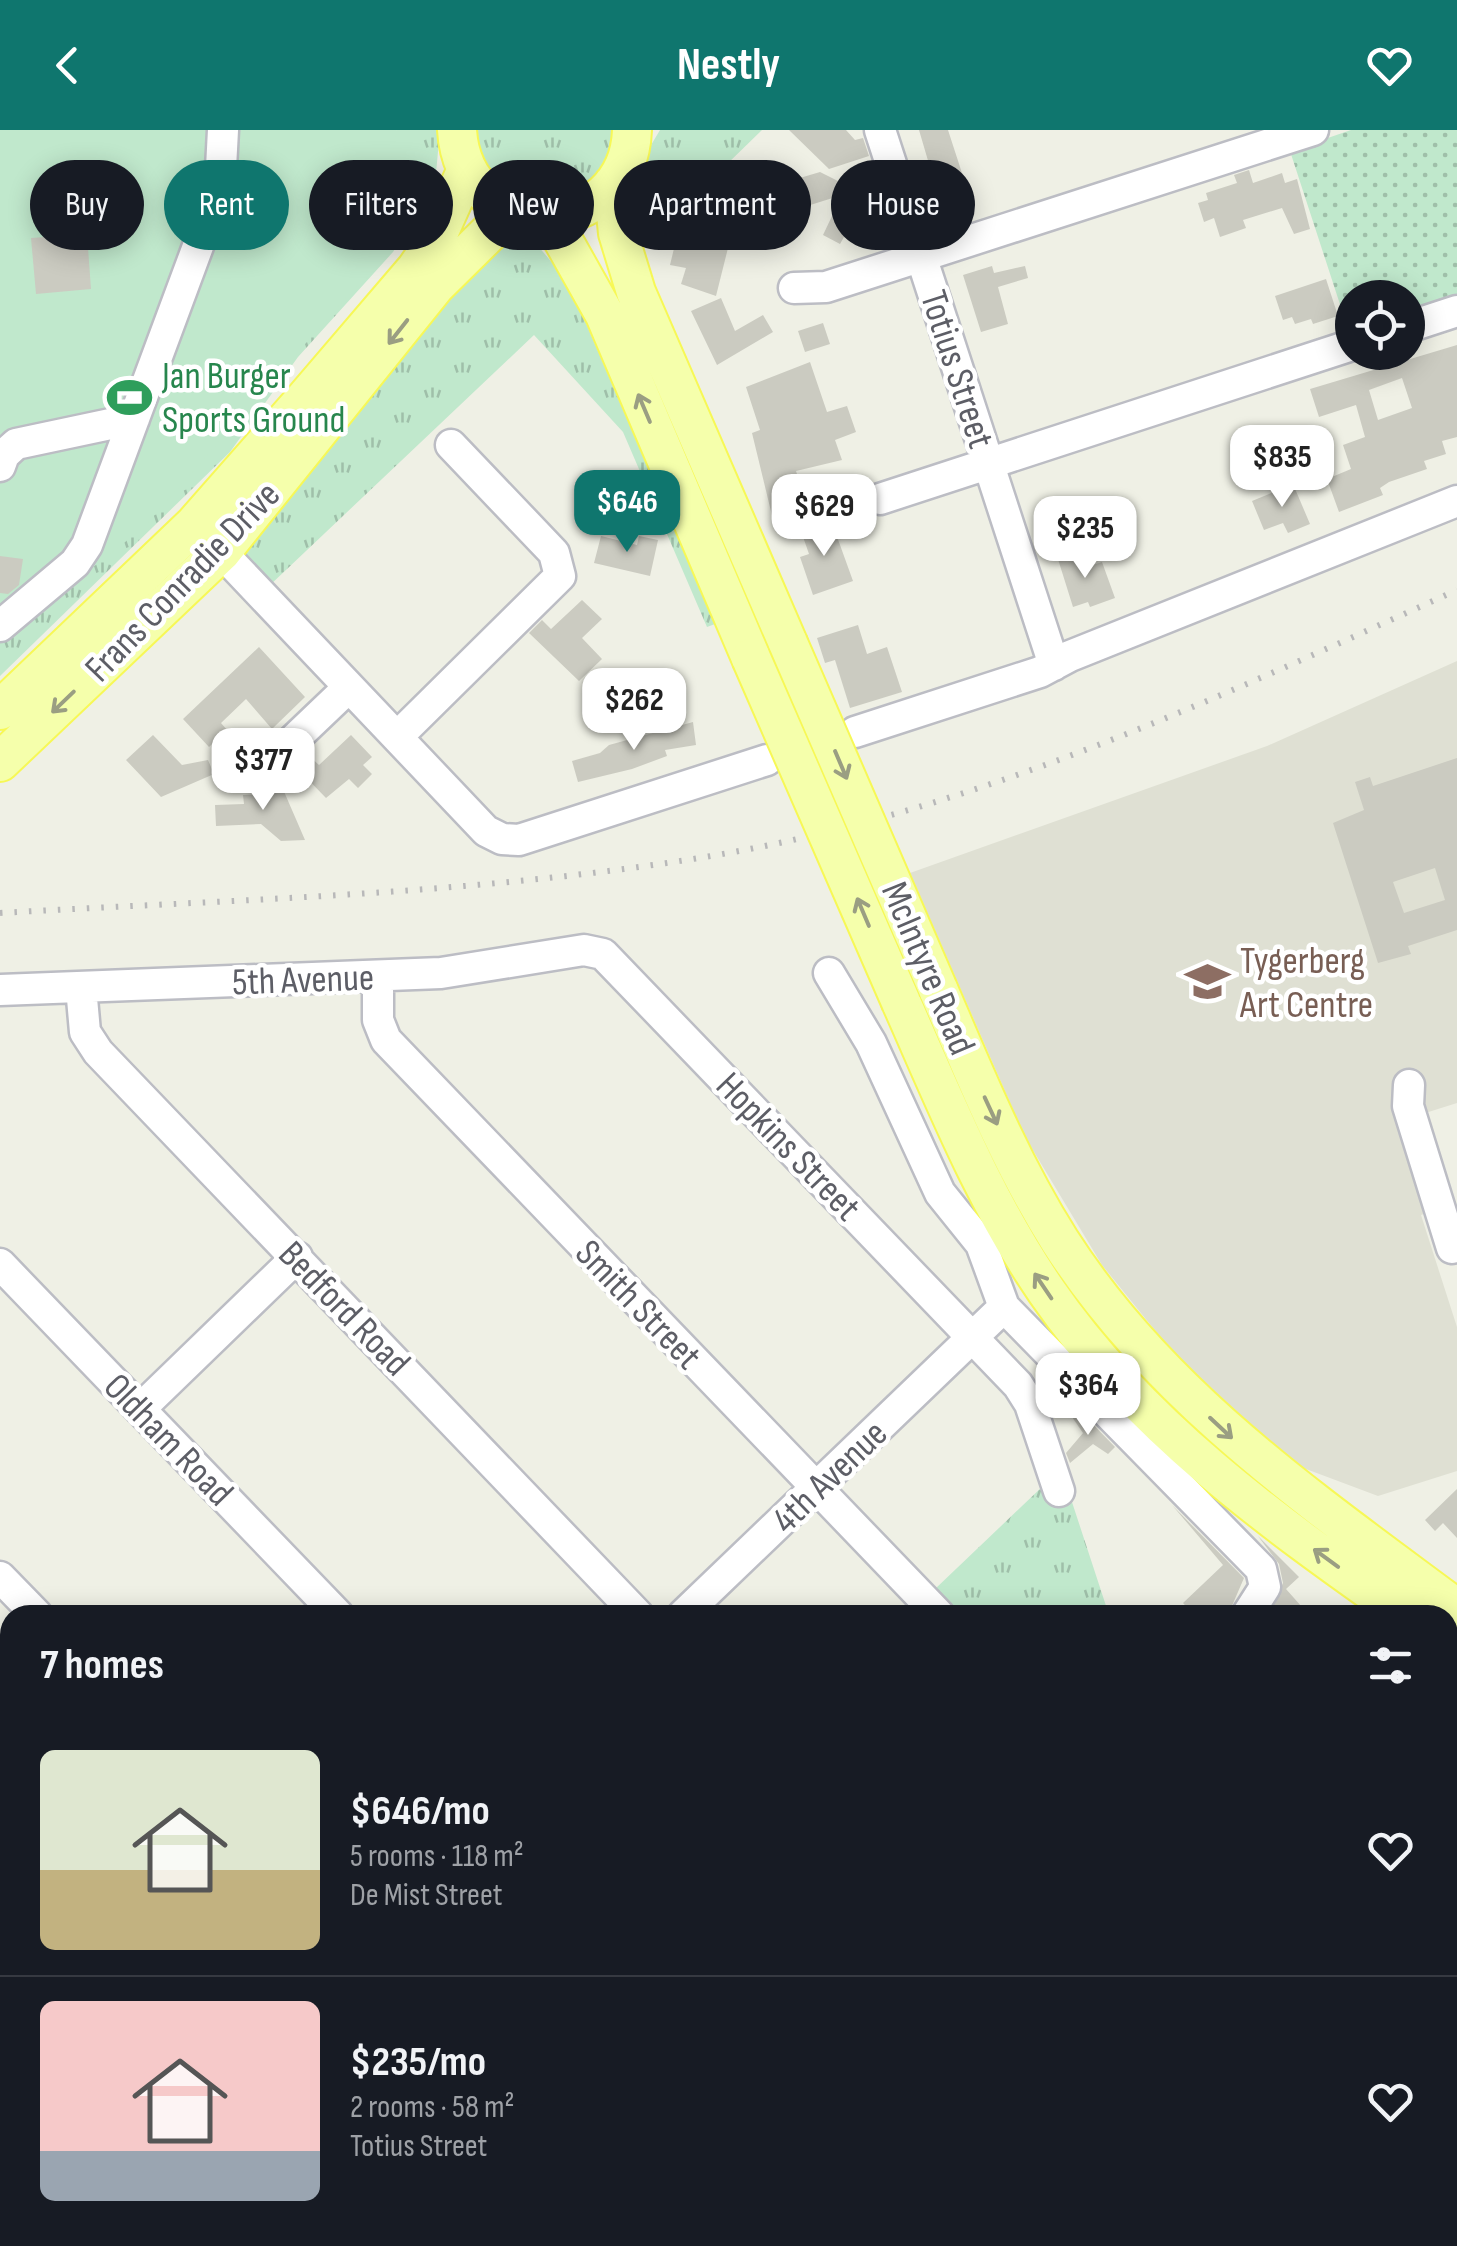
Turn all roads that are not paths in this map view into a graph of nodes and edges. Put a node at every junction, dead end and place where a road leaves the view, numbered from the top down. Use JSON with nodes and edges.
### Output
{"nodes":[{"id":1,"x":223,"y":130,"type":"edge"},
{"id":2,"x":458,"y":130,"type":"edge"},
{"id":3,"x":880,"y":130,"type":"edge"},
{"id":4,"x":1313,"y":130,"type":"edge"},
{"id":5,"x":633,"y":131,"type":"edge"},
{"id":6,"x":466,"y":169,"type":"junction"},
{"id":7,"x":473,"y":178,"type":"edge"},
{"id":8,"x":613,"y":184,"type":"junction"},
{"id":9,"x":594,"y":199,"type":"edge"},
{"id":10,"x":473,"y":248,"type":"edge"},
{"id":11,"x":569,"y":250,"type":"edge"},
{"id":12,"x":922,"y":256,"type":"junction"},
{"id":13,"x":794,"y":288,"type":"dead end"},
{"id":14,"x":1457,"y":312,"type":"edge"},
{"id":15,"x":1425,"y":322,"type":"edge"},
{"id":16,"x":1335,"y":351,"type":"edge"},
{"id":17,"x":134,"y":419,"type":"junction"},
{"id":18,"x":451,"y":445,"type":"dead end"},
{"id":19,"x":989,"y":464,"type":"junction"},
{"id":20,"x":0,"y":466,"type":"edge"},
{"id":21,"x":880,"y":499,"type":"dead end"},
{"id":22,"x":1457,"y":502,"type":"edge"},
{"id":23,"x":220,"y":552,"type":"junction"},
{"id":24,"x":0,"y":626,"type":"edge"},
{"id":25,"x":1054,"y":665,"type":"junction"},
{"id":26,"x":349,"y":688,"type":"junction"},
{"id":27,"x":0,"y":710,"type":"edge"},
{"id":28,"x":855,"y":732,"type":"dead end"},
{"id":29,"x":397,"y":737,"type":"junction"},
{"id":30,"x":261,"y":756,"type":"dead end"},
{"id":31,"x":767,"y":760,"type":"dead end"},
{"id":32,"x":0,"y":762,"type":"edge"},
{"id":33,"x":603,"y":954,"type":"joint"},
{"id":34,"x":829,"y":973,"type":"dead end"},
{"id":35,"x":378,"y":976,"type":"junction"},
{"id":36,"x":81,"y":987,"type":"junction"},
{"id":37,"x":0,"y":990,"type":"edge"},
{"id":38,"x":1409,"y":1085,"type":"dead end"},
{"id":39,"x":1455,"y":1244,"type":"edge"},
{"id":40,"x":296,"y":1257,"type":"junction"},
{"id":41,"x":0,"y":1264,"type":"edge"},
{"id":42,"x":1004,"y":1307,"type":"junction"},
{"id":43,"x":974,"y":1338,"type":"junction"},
{"id":44,"x":140,"y":1408,"type":"junction"},
{"id":45,"x":816,"y":1488,"type":"junction"},
{"id":46,"x":1059,"y":1491,"type":"dead end"},
{"id":47,"x":0,"y":1577,"type":"edge"},
{"id":48,"x":27,"y":1605,"type":"edge"},
{"id":49,"x":328,"y":1605,"type":"edge"},
{"id":50,"x":628,"y":1605,"type":"edge"},
{"id":51,"x":693,"y":1605,"type":"edge"},
{"id":52,"x":929,"y":1605,"type":"edge"},
{"id":53,"x":1254,"y":1605,"type":"edge"},
{"id":54,"x":1391,"y":1605,"type":"edge"},
{"id":55,"x":1452,"y":1605,"type":"edge"}],
"edges":[{"from":1,"to":17,"type":"street"},
{"from":2,"to":6,"type":"main road"},
{"from":3,"to":12,"type":"street","name":"Totius Street"},
{"from":4,"to":12,"type":"street"},
{"from":5,"to":8,"type":"main road"},
{"from":6,"to":7,"type":"main road"},
{"from":6,"to":27,"type":"main road","name":"Frans Conradie Drive"},
{"from":8,"to":9,"type":"main road"},
{"from":8,"to":55,"type":"main road","name":"McIntyre Road","one_way":true,"bridge":true},
{"from":10,"to":23,"type":"main road","name":"Frans Conradie Drive","one_way":true},
{"from":54,"to":11,"type":"main road","name":"McIntyre Road","one_way":true,"bridge":true},
{"from":12,"to":13,"type":"street"},
{"from":12,"to":19,"type":"street","name":"Totius Street"},
{"from":14,"to":15,"type":"street"},
{"from":16,"to":19,"type":"street"},
{"from":17,"to":20,"type":"street"},
{"from":17,"to":24,"type":"street"},
{"from":18,"to":29,"type":"street"},
{"from":19,"to":21,"type":"street"},
{"from":19,"to":25,"type":"street","name":"Totius Street"},
{"from":22,"to":25,"type":"street"},
{"from":23,"to":26,"type":"street"},
{"from":23,"to":32,"type":"main road","name":"Frans Conradie Drive","one_way":true},
{"from":25,"to":28,"type":"street"},
{"from":26,"to":29,"type":"street"},
{"from":26,"to":30,"type":"street"},
{"from":29,"to":31,"type":"street"},
{"from":33,"to":35,"type":"street","name":"5th Avenue"},
{"from":33,"to":43,"type":"street","name":"Hopkins Street"},
{"from":34,"to":42,"type":"street"},
{"from":35,"to":36,"type":"street","name":"5th Avenue"},
{"from":35,"to":45,"type":"street","name":"Smith Street"},
{"from":36,"to":37,"type":"street","name":"5th Avenue"},
{"from":36,"to":40,"type":"street","name":"Bedford Road"},
{"from":38,"to":39,"type":"street"},
{"from":40,"to":44,"type":"street"},
{"from":40,"to":50,"type":"street","name":"Bedford Road"},
{"from":41,"to":44,"type":"street","name":"Oldham Road"},
{"from":42,"to":43,"type":"street","name":"4th Avenue"},
{"from":42,"to":53,"type":"street"},
{"from":43,"to":45,"type":"street","name":"4th Avenue"},
{"from":43,"to":46,"type":"street","name":"Hopkins Street"},
{"from":44,"to":49,"type":"street","name":"Oldham Road"},
{"from":45,"to":51,"type":"street","name":"4th Avenue"},
{"from":45,"to":52,"type":"street","name":"Smith Street"},
{"from":47,"to":48,"type":"street"}]}
